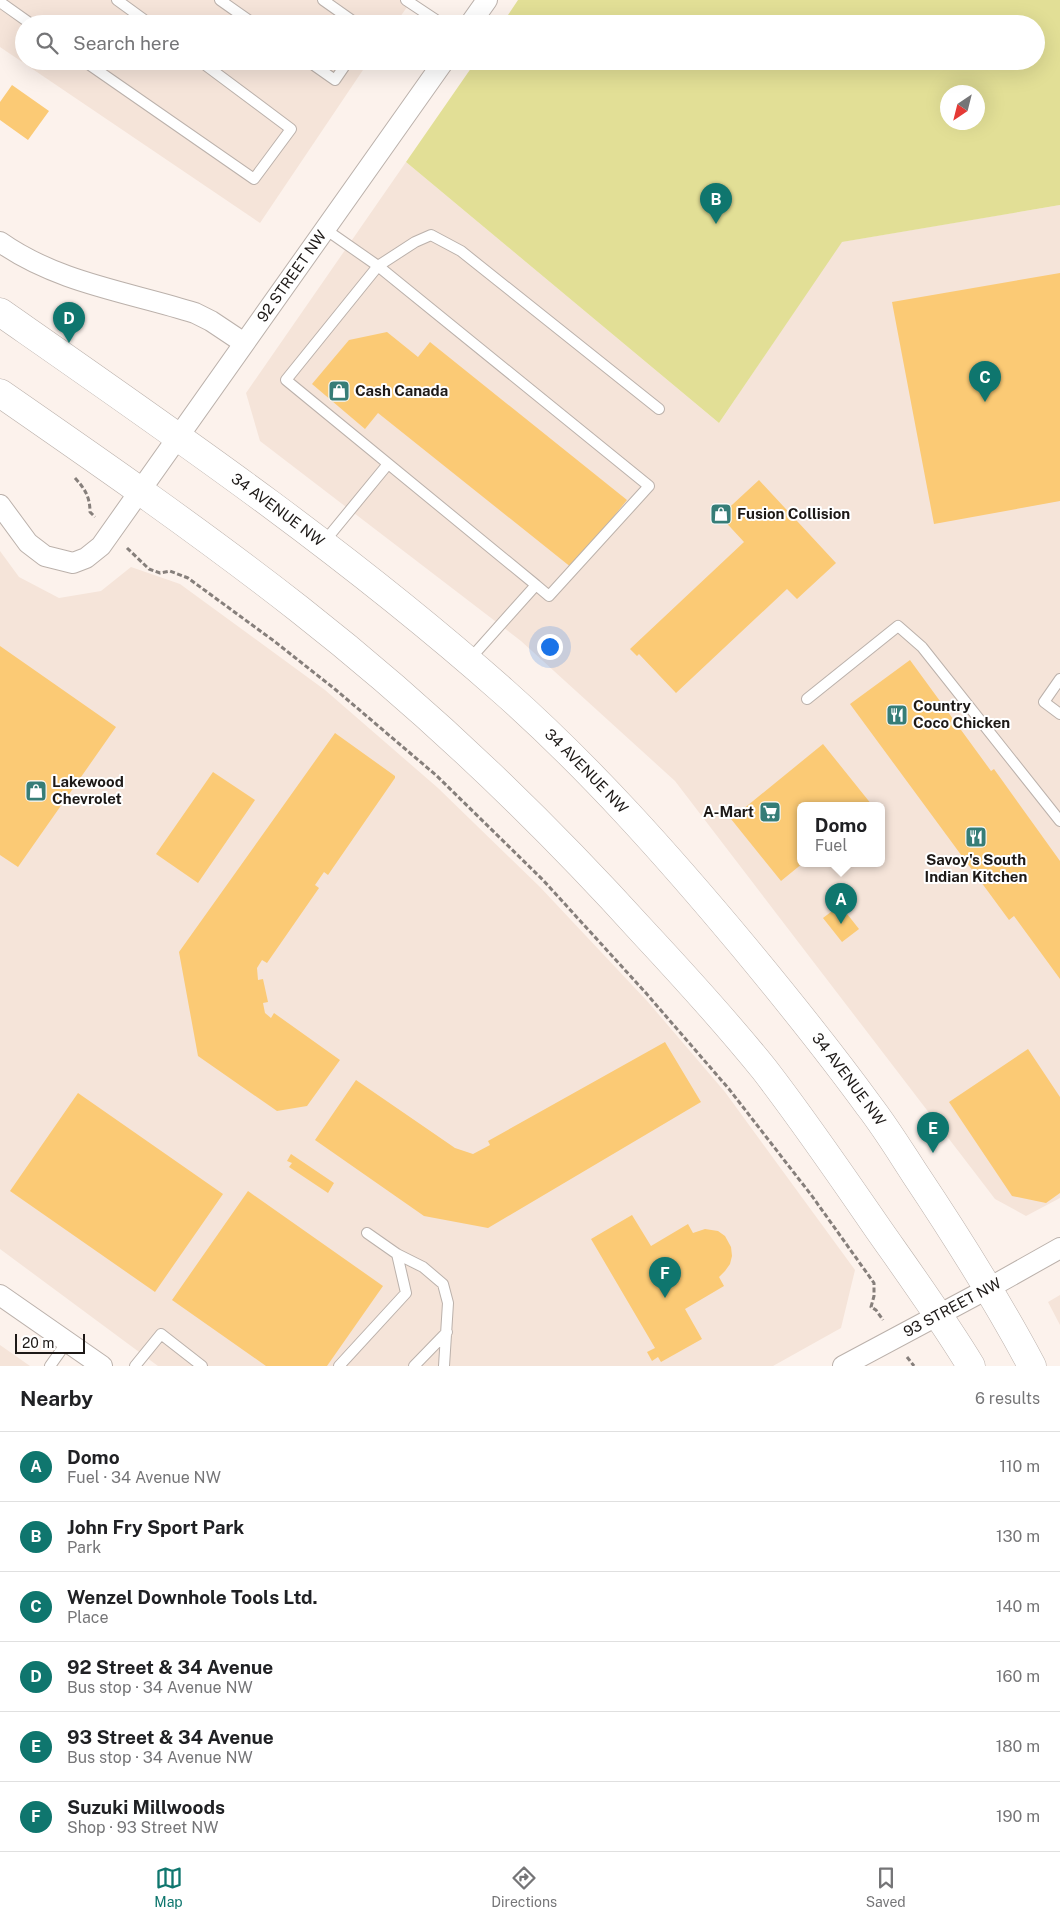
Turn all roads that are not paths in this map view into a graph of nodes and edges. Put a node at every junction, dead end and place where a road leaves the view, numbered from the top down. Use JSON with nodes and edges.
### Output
{"nodes":[{"id":1,"x":117,"y":0,"type":"edge"},
{"id":2,"x":220,"y":0,"type":"edge"},
{"id":3,"x":324,"y":0,"type":"edge"},
{"id":4,"x":406,"y":0,"type":"edge"},
{"id":5,"x":487,"y":0,"type":"edge"},
{"id":6,"x":0,"y":2,"type":"edge"},
{"id":7,"x":18,"y":15,"type":"edge"},
{"id":8,"x":138,"y":15,"type":"edge"},
{"id":9,"x":241,"y":15,"type":"edge"},
{"id":10,"x":345,"y":15,"type":"edge"},
{"id":11,"x":428,"y":15,"type":"edge"},
{"id":12,"x":476,"y":15,"type":"edge"},
{"id":13,"x":97,"y":70,"type":"edge"},
{"id":14,"x":212,"y":70,"type":"edge"},
{"id":15,"x":320,"y":70,"type":"edge"},
{"id":16,"x":341,"y":70,"type":"edge"},
{"id":17,"x":438,"y":70,"type":"edge"},
{"id":18,"x":325,"y":229,"type":"junction"},
{"id":19,"x":0,"y":242,"type":"edge"},
{"id":20,"x":378,"y":266,"type":"junction"},
{"id":21,"x":0,"y":312,"type":"edge"},
{"id":22,"x":244,"y":344,"type":"junction"},
{"id":23,"x":0,"y":393,"type":"edge"},
{"id":24,"x":659,"y":409,"type":"dead end"},
{"id":25,"x":179,"y":436,"type":"junction"},
{"id":26,"x":388,"y":464,"type":"junction"},
{"id":27,"x":141,"y":490,"type":"junction"},
{"id":28,"x":0,"y":505,"type":"edge"},
{"id":29,"x":323,"y":543,"type":"junction"},
{"id":30,"x":536,"y":585,"type":"junction"},
{"id":31,"x":469,"y":661,"type":"junction"},
{"id":32,"x":1060,"y":679,"type":"edge"},
{"id":33,"x":807,"y":699,"type":"dead end"},
{"id":34,"x":1060,"y":714,"type":"edge"},
{"id":35,"x":1060,"y":821,"type":"edge"},
{"id":36,"x":367,"y":1233,"type":"dead end"},
{"id":37,"x":1060,"y":1248,"type":"edge"},
{"id":38,"x":396,"y":1254,"type":"junction"},
{"id":39,"x":989,"y":1288,"type":"junction"},
{"id":40,"x":0,"y":1295,"type":"edge"},
{"id":41,"x":938,"y":1315,"type":"junction"},
{"id":42,"x":447,"y":1332,"type":"junction"},
{"id":43,"x":67,"y":1342,"type":"junction"},
{"id":44,"x":50,"y":1366,"type":"edge"},
{"id":45,"x":102,"y":1366,"type":"edge"},
{"id":46,"x":135,"y":1366,"type":"edge"},
{"id":47,"x":202,"y":1366,"type":"edge"},
{"id":48,"x":339,"y":1366,"type":"edge"},
{"id":49,"x":414,"y":1366,"type":"edge"},
{"id":50,"x":444,"y":1366,"type":"edge"},
{"id":51,"x":843,"y":1366,"type":"edge"},
{"id":52,"x":971,"y":1366,"type":"edge"},
{"id":53,"x":1032,"y":1366,"type":"edge"}],
"edges":[{"from":1,"to":8,"type":"lane"},
{"from":2,"to":9,"type":"lane"},
{"from":3,"to":10,"type":"lane"},
{"from":4,"to":11,"type":"lane"},
{"from":5,"to":12,"type":"street"},
{"from":6,"to":7,"type":"lane"},
{"from":13,"to":14,"type":"lane"},
{"from":15,"to":16,"type":"lane"},
{"from":17,"to":18,"type":"street","name":"92 STREET NW"},
{"from":18,"to":20,"type":"lane"},
{"from":18,"to":22,"type":"street","name":"92 STREET NW"},
{"from":19,"to":22,"type":"street"},
{"from":20,"to":24,"type":"lane"},
{"from":20,"to":26,"type":"lane"},
{"from":20,"to":30,"type":"lane"},
{"from":21,"to":25,"type":"main road","name":"34 AVENUE NW"},
{"from":22,"to":25,"type":"street","name":"92 STREET NW"},
{"from":23,"to":27,"type":"main road"},
{"from":25,"to":27,"type":"street","name":"92 STREET NW"},
{"from":25,"to":29,"type":"main road","name":"34 AVENUE NW"},
{"from":26,"to":29,"type":"lane"},
{"from":26,"to":30,"type":"lane"},
{"from":27,"to":28,"type":"street"},
{"from":27,"to":41,"type":"main road"},
{"from":29,"to":31,"type":"main road","name":"34 AVENUE NW"},
{"from":30,"to":31,"type":"lane"},
{"from":31,"to":39,"type":"main road","name":"34 AVENUE NW"},
{"from":32,"to":34,"type":"lane"},
{"from":33,"to":35,"type":"lane"},
{"from":36,"to":38,"type":"lane"},
{"from":37,"to":39,"type":"street","name":"93 STREET NW"},
{"from":38,"to":42,"type":"lane"},
{"from":38,"to":48,"type":"lane"},
{"from":39,"to":41,"type":"street","name":"93 STREET NW"},
{"from":39,"to":53,"type":"main road","name":"34 AVENUE NW"},
{"from":40,"to":43,"type":"street"},
{"from":41,"to":51,"type":"street","name":"93 STREET NW"},
{"from":41,"to":52,"type":"main road"},
{"from":42,"to":49,"type":"lane"},
{"from":42,"to":50,"type":"lane"},
{"from":43,"to":44,"type":"lane"},
{"from":43,"to":45,"type":"street"},
{"from":46,"to":47,"type":"lane"}]}
